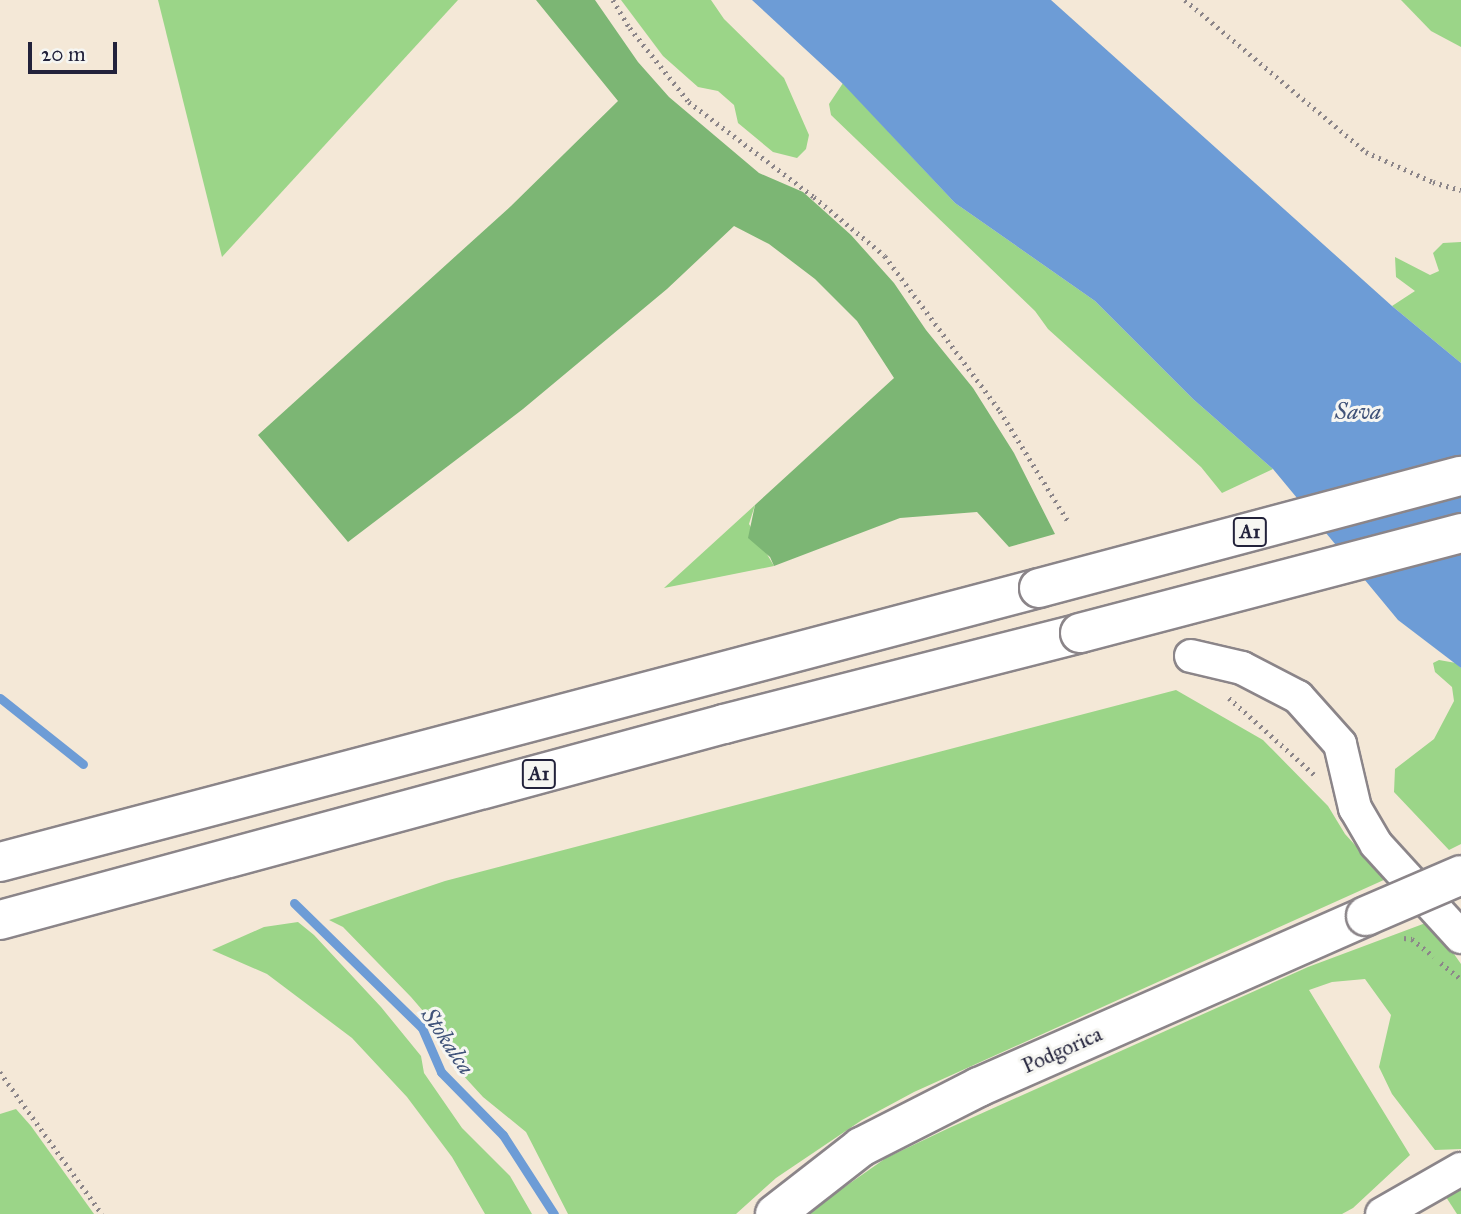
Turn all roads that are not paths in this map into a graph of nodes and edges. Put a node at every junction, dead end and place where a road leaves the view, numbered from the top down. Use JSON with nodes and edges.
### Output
{"nodes":[{"id":1,"x":1461,"y":476,"type":"edge"},
{"id":2,"x":1461,"y":533,"type":"edge"},
{"id":3,"x":1191,"y":656,"type":"dead end"},
{"id":4,"x":0,"y":862,"type":"edge"},
{"id":5,"x":1461,"y":874,"type":"edge"},
{"id":6,"x":0,"y":920,"type":"edge"},
{"id":7,"x":1461,"y":937,"type":"edge"},
{"id":8,"x":1461,"y":1168,"type":"edge"},
{"id":9,"x":775,"y":1214,"type":"edge"},
{"id":10,"x":1382,"y":1214,"type":"edge"}],
"edges":[{"from":1,"to":4,"type":"main road","number":"A1","bridge":true},
{"from":2,"to":6,"type":"main road","number":"A1","bridge":true},
{"from":3,"to":7,"type":"lane"},
{"from":5,"to":9,"type":"main road","name":"Podgorica","bridge":true},
{"from":8,"to":10,"type":"lane"}]}
